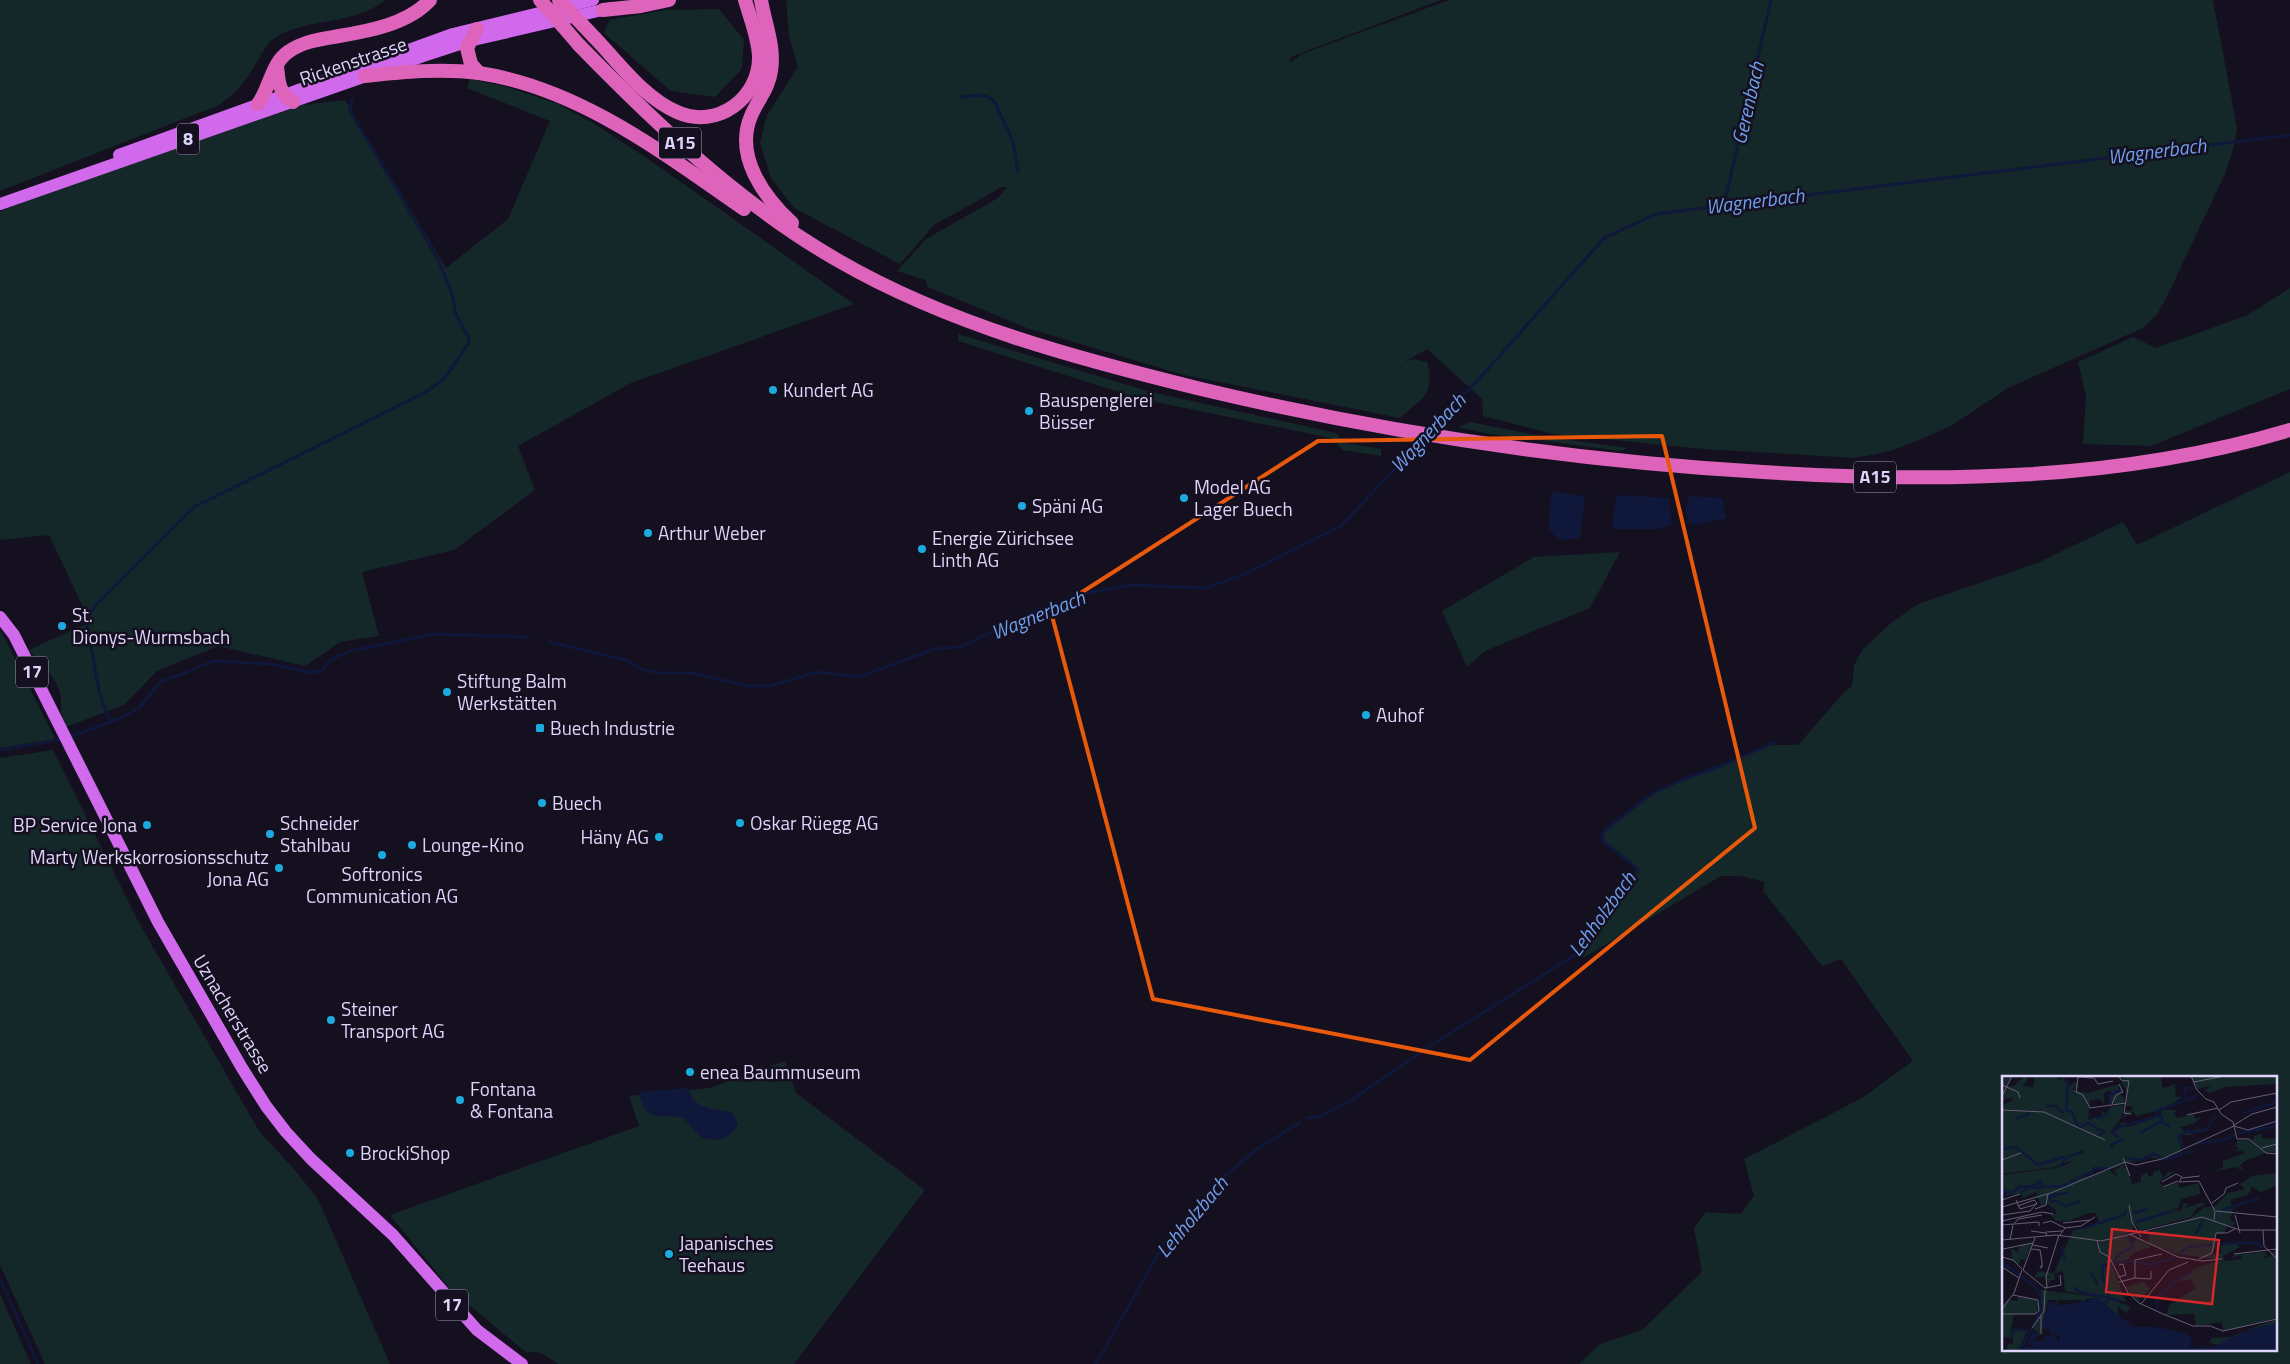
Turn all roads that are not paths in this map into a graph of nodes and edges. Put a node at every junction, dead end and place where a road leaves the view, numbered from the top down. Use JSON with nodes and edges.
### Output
{"nodes":[{"id":1,"x":430,"y":0,"type":"edge"},
{"id":2,"x":540,"y":0,"type":"edge"},
{"id":3,"x":559,"y":0,"type":"edge"},
{"id":4,"x":641,"y":0,"type":"edge"},
{"id":5,"x":669,"y":0,"type":"edge"},
{"id":6,"x":761,"y":0,"type":"edge"},
{"id":7,"x":747,"y":2,"type":"edge"},
{"id":8,"x":598,"y":5,"type":"edge"},
{"id":9,"x":764,"y":14,"type":"junction"},
{"id":10,"x":477,"y":29,"type":"junction"},
{"id":11,"x":470,"y":41,"type":"junction"},
{"id":12,"x":277,"y":64,"type":"junction"},
{"id":13,"x":479,"y":73,"type":"junction"},
{"id":14,"x":366,"y":76,"type":"junction"},
{"id":15,"x":288,"y":98,"type":"junction"},
{"id":16,"x":258,"y":104,"type":"junction"},
{"id":17,"x":83,"y":174,"type":"junction"},
{"id":18,"x":0,"y":204,"type":"edge"},
{"id":19,"x":789,"y":230,"type":"junction"},
{"id":20,"x":820,"y":249,"type":"junction"},
{"id":21,"x":2290,"y":430,"type":"edge"},
{"id":22,"x":0,"y":617,"type":"edge"},
{"id":23,"x":522,"y":1364,"type":"edge"}],
"edges":[{"from":1,"to":12,"type":"highway"},
{"from":2,"to":19,"type":"highway","number":"A15","bridge":true},
{"from":3,"to":7,"type":"highway","bridge":true},
{"from":4,"to":8,"type":"main road","name":"Rickenstrasse","number":"8"},
{"from":5,"to":8,"type":"highway"},
{"from":6,"to":9,"type":"highway"},
{"from":7,"to":9,"type":"highway"},
{"from":8,"to":10,"type":"main road","name":"Rickenstrasse","number":"8"},
{"from":8,"to":11,"type":"main road","name":"Rickenstrasse","number":"8"},
{"from":9,"to":20,"type":"highway"},
{"from":10,"to":11,"type":"highway"},
{"from":10,"to":15,"type":"main road","name":"Rickenstrasse","number":"8"},
{"from":11,"to":13,"type":"highway"},
{"from":11,"to":14,"type":"main road","name":"Rickenstrasse","number":"8"},
{"from":12,"to":15,"type":"highway"},
{"from":12,"to":16,"type":"highway"},
{"from":13,"to":14,"type":"highway"},
{"from":13,"to":19,"type":"highway"},
{"from":14,"to":15,"type":"main road","name":"Rickenstrasse","number":"8"},
{"from":15,"to":16,"type":"main road","name":"Rickenstrasse","number":"8"},
{"from":15,"to":17,"type":"main road","name":"Rickenstrasse","number":"8"},
{"from":16,"to":17,"type":"main road","name":"Rickenstrasse","number":"8"},
{"from":17,"to":18,"type":"main road","name":"Rickenstrasse","number":"8"},
{"from":19,"to":20,"type":"highway","number":"A15"},
{"from":20,"to":21,"type":"highway","number":"A15"},
{"from":22,"to":23,"type":"main road","name":"Uznacherstrasse","number":"17"}]}
